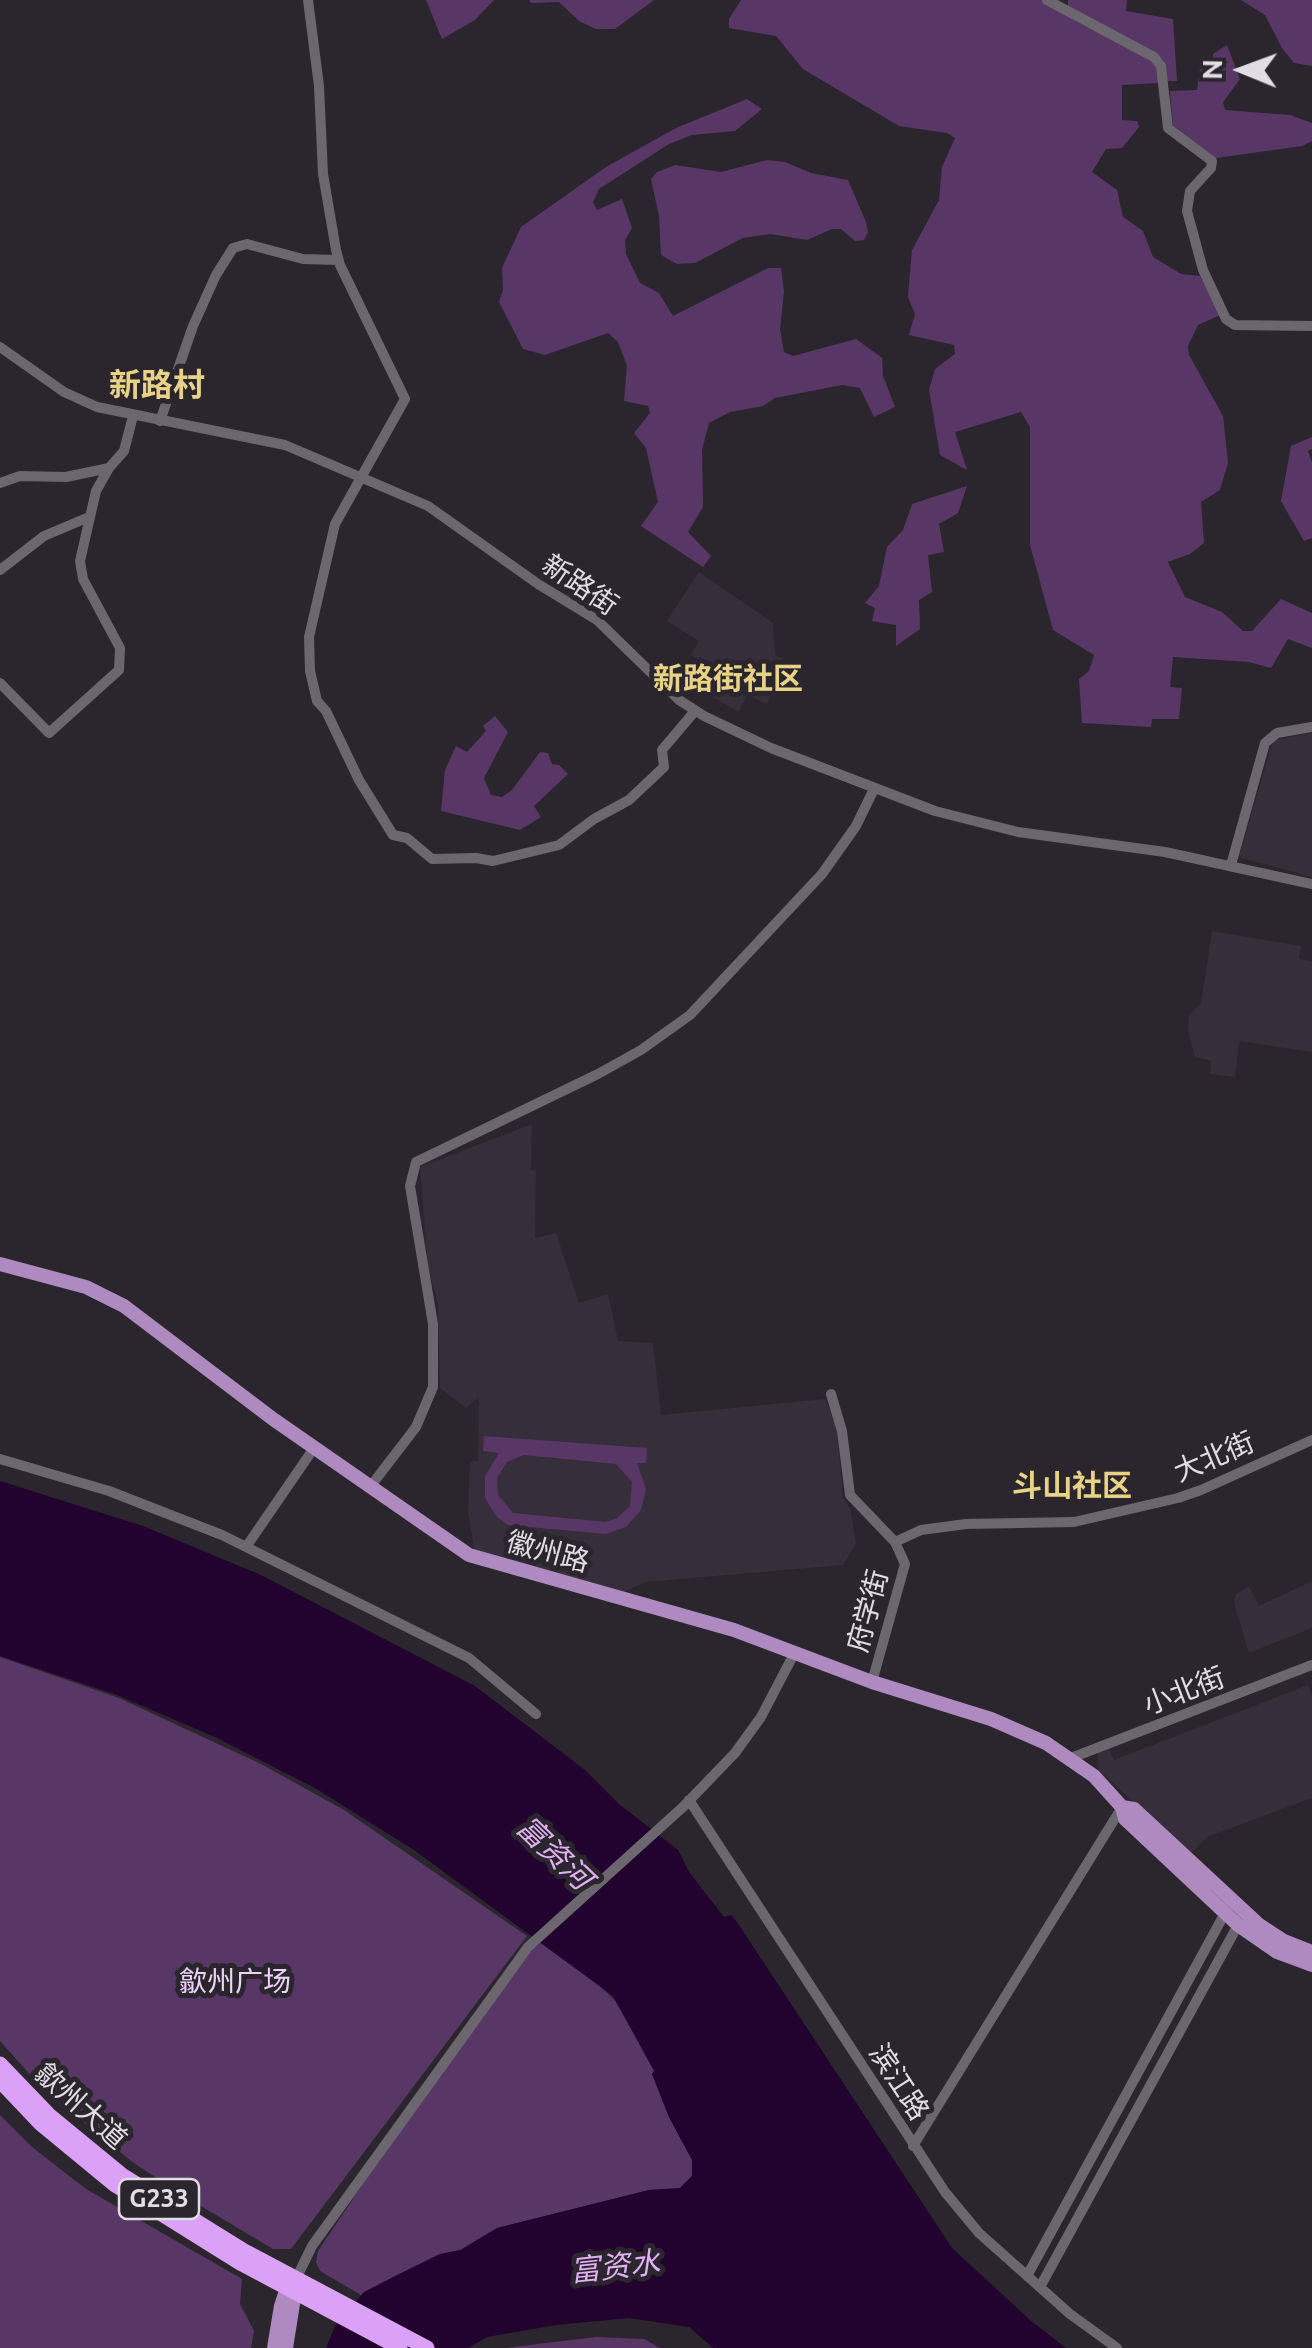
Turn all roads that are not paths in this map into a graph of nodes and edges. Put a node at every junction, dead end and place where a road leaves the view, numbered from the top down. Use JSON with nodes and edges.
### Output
{"nodes":[{"id":1,"x":308,"y":0,"type":"edge"},
{"id":2,"x":1047,"y":0,"type":"edge"},
{"id":3,"x":338,"y":260,"type":"junction"},
{"id":4,"x":1312,"y":326,"type":"edge"},
{"id":5,"x":0,"y":346,"type":"edge"},
{"id":6,"x":133,"y":416,"type":"junction"},
{"id":7,"x":160,"y":421,"type":"junction"},
{"id":8,"x":109,"y":468,"type":"junction"},
{"id":9,"x":364,"y":476,"type":"junction"},
{"id":10,"x":0,"y":483,"type":"edge"},
{"id":11,"x":89,"y":517,"type":"junction"},
{"id":12,"x":0,"y":570,"type":"edge"},
{"id":13,"x":0,"y":683,"type":"edge"},
{"id":14,"x":695,"y":711,"type":"junction"},
{"id":15,"x":1312,"y":727,"type":"edge"},
{"id":16,"x":874,"y":789,"type":"junction"},
{"id":17,"x":1231,"y":866,"type":"junction"},
{"id":18,"x":1312,"y":884,"type":"edge"},
{"id":19,"x":0,"y":1264,"type":"edge"},
{"id":20,"x":831,"y":1394,"type":"dead end"},
{"id":21,"x":1312,"y":1440,"type":"edge"},
{"id":22,"x":314,"y":1448,"type":"junction"},
{"id":23,"x":0,"y":1459,"type":"edge"},
{"id":24,"x":370,"y":1487,"type":"junction"},
{"id":25,"x":895,"y":1542,"type":"junction"},
{"id":26,"x":246,"y":1546,"type":"junction"},
{"id":27,"x":795,"y":1652,"type":"junction"},
{"id":28,"x":1312,"y":1665,"type":"edge"},
{"id":29,"x":872,"y":1682,"type":"junction"},
{"id":30,"x":536,"y":1714,"type":"dead end"},
{"id":31,"x":1071,"y":1758,"type":"junction"},
{"id":32,"x":686,"y":1804,"type":"junction"},
{"id":33,"x":1122,"y":1807,"type":"junction"},
{"id":34,"x":1228,"y":1908,"type":"junction"},
{"id":35,"x":1241,"y":1919,"type":"junction"},
{"id":36,"x":1312,"y":1952,"type":"edge"},
{"id":37,"x":1312,"y":1966,"type":"edge"},
{"id":38,"x":0,"y":2064,"type":"edge"},
{"id":39,"x":0,"y":2081,"type":"edge"},
{"id":40,"x":913,"y":2146,"type":"junction"},
{"id":41,"x":1028,"y":2276,"type":"junction"},
{"id":42,"x":293,"y":2287,"type":"junction"},
{"id":43,"x":1040,"y":2287,"type":"junction"},
{"id":44,"x":338,"y":2308,"type":"junction"},
{"id":45,"x":274,"y":2348,"type":"edge"},
{"id":46,"x":286,"y":2348,"type":"edge"},
{"id":47,"x":400,"y":2348,"type":"edge"},
{"id":48,"x":428,"y":2348,"type":"edge"},
{"id":49,"x":1117,"y":2348,"type":"edge"}],
"edges":[{"from":1,"to":3,"type":"street"},
{"from":2,"to":4,"type":"street"},
{"from":3,"to":7,"type":"street"},
{"from":3,"to":9,"type":"street"},
{"from":5,"to":6,"type":"street","name":"新路街"},
{"from":6,"to":7,"type":"street","name":"新路街"},
{"from":6,"to":8,"type":"street"},
{"from":7,"to":9,"type":"street","name":"新路街"},
{"from":8,"to":10,"type":"street"},
{"from":8,"to":11,"type":"street"},
{"from":9,"to":14,"type":"street","name":"新路街"},
{"from":9,"to":14,"type":"street"},
{"from":11,"to":12,"type":"street"},
{"from":11,"to":13,"type":"street"},
{"from":14,"to":16,"type":"street","name":"新路街"},
{"from":15,"to":17,"type":"street"},
{"from":16,"to":17,"type":"street","name":"新路街"},
{"from":16,"to":24,"type":"street"},
{"from":17,"to":18,"type":"street","name":"新路街"},
{"from":19,"to":22,"type":"main road","name":"徽州路"},
{"from":20,"to":25,"type":"street","name":"府学街"},
{"from":21,"to":25,"type":"street","name":"大北街"},
{"from":22,"to":24,"type":"main road","name":"徽州路"},
{"from":22,"to":26,"type":"street"},
{"from":23,"to":26,"type":"street"},
{"from":24,"to":27,"type":"main road","name":"徽州路"},
{"from":25,"to":29,"type":"street","name":"府学街"},
{"from":26,"to":30,"type":"street"},
{"from":27,"to":29,"type":"main road","name":"徽州路"},
{"from":27,"to":32,"type":"street"},
{"from":28,"to":31,"type":"street","name":"小北街"},
{"from":29,"to":31,"type":"main road","name":"徽州路"},
{"from":31,"to":33,"type":"main road","name":"徽州路"},
{"from":32,"to":40,"type":"street","name":"滨江路"},
{"from":32,"to":42,"type":"street"},
{"from":33,"to":34,"type":"main road","name":"徽州路"},
{"from":33,"to":40,"type":"street"},
{"from":34,"to":35,"type":"main road","name":"徽州路"},
{"from":34,"to":41,"type":"street"},
{"from":35,"to":36,"type":"main road","name":"徽州路"},
{"from":35,"to":37,"type":"main road","name":"徽州路"},
{"from":35,"to":43,"type":"street"},
{"from":38,"to":42,"type":"highway","name":"歙州大道","number":"G233"},
{"from":39,"to":42,"type":"highway","name":"歙州大道","number":"G233"},
{"from":40,"to":41,"type":"street","name":"滨江路"},
{"from":41,"to":43,"type":"street","name":"滨江路"},
{"from":42,"to":44,"type":"highway","name":"歙州大道","number":"G233"},
{"from":42,"to":45,"type":"main road"},
{"from":42,"to":46,"type":"main road"},
{"from":43,"to":49,"type":"street","name":"滨江路"},
{"from":44,"to":47,"type":"highway","number":"G233"},
{"from":44,"to":48,"type":"highway","number":"G233"}]}
